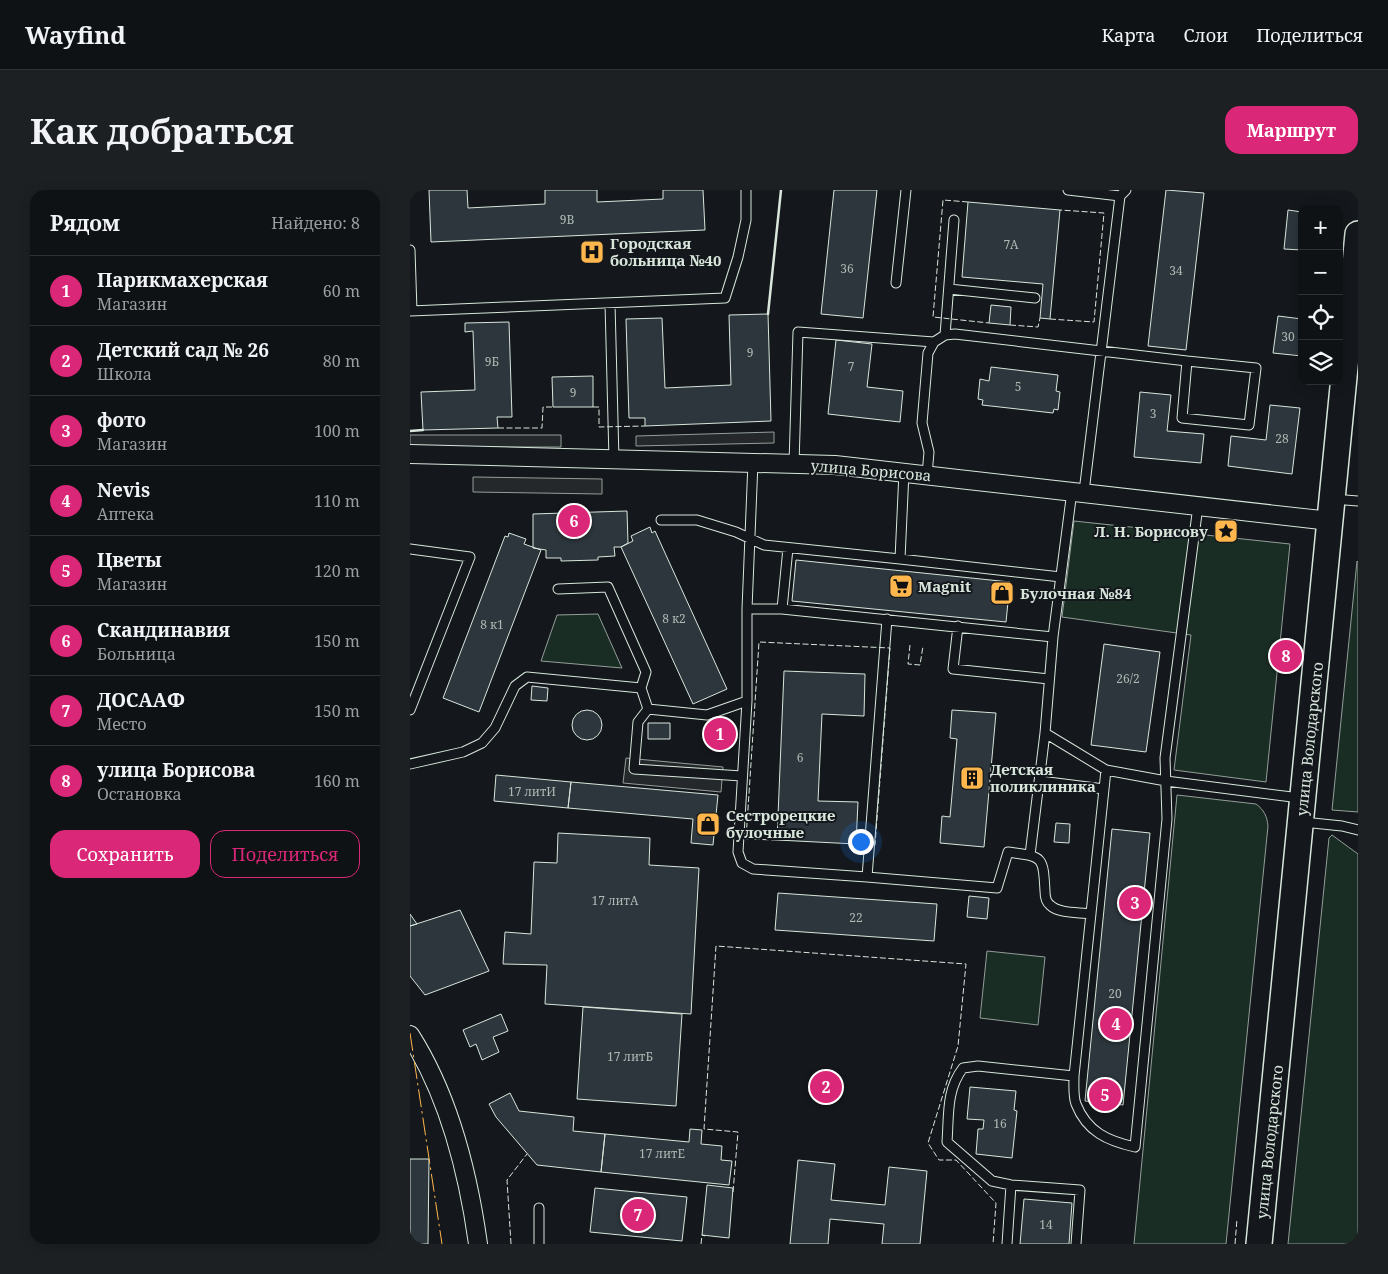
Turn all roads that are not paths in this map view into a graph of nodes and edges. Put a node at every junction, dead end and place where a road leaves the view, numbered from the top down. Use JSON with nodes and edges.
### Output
{"nodes":[{"id":1,"x":746,"y":190,"type":"edge"},
{"id":2,"x":906,"y":190,"type":"edge"},
{"id":3,"x":1068,"y":190,"type":"edge"},
{"id":4,"x":1123,"y":193,"type":"edge"},
{"id":5,"x":954,"y":220,"type":"dead end"},
{"id":6,"x":1358,"y":234,"type":"edge"},
{"id":7,"x":410,"y":250,"type":"edge"},
{"id":8,"x":896,"y":283,"type":"dead end"},
{"id":9,"x":948,"y":289,"type":"junction"},
{"id":10,"x":1036,"y":298,"type":"dead end"},
{"id":11,"x":610,"y":303,"type":"junction"},
{"id":12,"x":411,"y":311,"type":"edge"},
{"id":13,"x":945,"y":336,"type":"junction"},
{"id":14,"x":934,"y":342,"type":"junction"},
{"id":15,"x":1101,"y":351,"type":"junction"},
{"id":16,"x":1187,"y":362,"type":"junction"},
{"id":17,"x":410,"y":454,"type":"edge"},
{"id":18,"x":614,"y":460,"type":"junction"},
{"id":19,"x":753,"y":462,"type":"junction"},
{"id":20,"x":794,"y":464,"type":"junction"},
{"id":21,"x":904,"y":472,"type":"junction"},
{"id":22,"x":926,"y":475,"type":"junction"},
{"id":23,"x":1078,"y":492,"type":"junction"},
{"id":24,"x":1358,"y":501,"type":"edge"},
{"id":25,"x":1198,"y":506,"type":"junction"},
{"id":26,"x":1331,"y":510,"type":"junction"},
{"id":27,"x":661,"y":520,"type":"dead end"},
{"id":28,"x":750,"y":539,"type":"junction"},
{"id":29,"x":410,"y":548,"type":"edge"},
{"id":30,"x":788,"y":548,"type":"junction"},
{"id":31,"x":900,"y":558,"type":"junction"},
{"id":32,"x":1061,"y":577,"type":"junction"},
{"id":33,"x":558,"y":590,"type":"dead end"},
{"id":34,"x":747,"y":608,"type":"junction"},
{"id":35,"x":782,"y":609,"type":"junction"},
{"id":36,"x":887,"y":619,"type":"junction"},
{"id":37,"x":958,"y":626,"type":"junction"},
{"id":38,"x":1053,"y":637,"type":"junction"},
{"id":39,"x":1049,"y":679,"type":"junction"},
{"id":40,"x":641,"y":688,"type":"junction"},
{"id":41,"x":746,"y":701,"type":"junction"},
{"id":42,"x":648,"y":709,"type":"junction"},
{"id":43,"x":410,"y":710,"type":"edge"},
{"id":44,"x":1045,"y":733,"type":"junction"},
{"id":45,"x":410,"y":764,"type":"edge"},
{"id":46,"x":1106,"y":770,"type":"junction"},
{"id":47,"x":742,"y":776,"type":"junction"},
{"id":48,"x":1040,"y":781,"type":"junction"},
{"id":49,"x":1166,"y":781,"type":"junction"},
{"id":50,"x":1104,"y":789,"type":"junction"},
{"id":51,"x":1302,"y":810,"type":"junction"},
{"id":52,"x":1358,"y":830,"type":"edge"},
{"id":53,"x":1030,"y":855,"type":"junction"},
{"id":54,"x":867,"y":877,"type":"junction"},
{"id":55,"x":1091,"y":914,"type":"junction"},
{"id":56,"x":410,"y":1035,"type":"edge"},
{"id":57,"x":1074,"y":1076,"type":"junction"},
{"id":58,"x":1012,"y":1185,"type":"junction"},
{"id":59,"x":539,"y":1208,"type":"dead end"},
{"id":60,"x":478,"y":1244,"type":"edge"},
{"id":61,"x":539,"y":1244,"type":"edge"},
{"id":62,"x":1007,"y":1244,"type":"edge"},
{"id":63,"x":1076,"y":1244,"type":"edge"},
{"id":64,"x":1259,"y":1244,"type":"edge"}],
"edges":[{"from":1,"to":11,"type":"lane"},
{"from":2,"to":8,"type":"lane"},
{"from":3,"to":4,"type":"lane"},
{"from":4,"to":15,"type":"lane"},
{"from":5,"to":9,"type":"lane"},
{"from":6,"to":26,"type":"main road","name":"улица Володарского"},
{"from":7,"to":12,"type":"lane"},
{"from":9,"to":10,"type":"lane"},
{"from":9,"to":13,"type":"lane"},
{"from":11,"to":12,"type":"lane"},
{"from":11,"to":18,"type":"lane"},
{"from":13,"to":14,"type":"lane"},
{"from":13,"to":15,"type":"lane"},
{"from":14,"to":20,"type":"lane"},
{"from":14,"to":22,"type":"lane"},
{"from":15,"to":16,"type":"lane"},
{"from":15,"to":23,"type":"lane"},
{"from":16,"to":16,"type":"lane"},
{"from":17,"to":18,"type":"street","name":"улица Борисова"},
{"from":18,"to":19,"type":"street","name":"улица Борисова"},
{"from":19,"to":20,"type":"street","name":"улица Борисова"},
{"from":19,"to":28,"type":"lane"},
{"from":20,"to":21,"type":"street","name":"улица Борисова"},
{"from":21,"to":22,"type":"street","name":"улица Борисова"},
{"from":21,"to":31,"type":"lane"},
{"from":22,"to":23,"type":"street","name":"улица Борисова"},
{"from":23,"to":25,"type":"street","name":"улица Борисова"},
{"from":23,"to":32,"type":"lane"},
{"from":24,"to":26,"type":"lane"},
{"from":25,"to":26,"type":"street","name":"улица Борисова"},
{"from":25,"to":49,"type":"lane"},
{"from":26,"to":51,"type":"main road","name":"улица Володарского"},
{"from":27,"to":28,"type":"lane"},
{"from":28,"to":30,"type":"lane"},
{"from":28,"to":34,"type":"lane"},
{"from":29,"to":43,"type":"lane"},
{"from":30,"to":31,"type":"lane"},
{"from":30,"to":35,"type":"lane"},
{"from":31,"to":32,"type":"lane"},
{"from":32,"to":38,"type":"lane"},
{"from":33,"to":40,"type":"lane"},
{"from":34,"to":35,"type":"lane"},
{"from":34,"to":41,"type":"lane"},
{"from":35,"to":36,"type":"lane"},
{"from":36,"to":37,"type":"lane"},
{"from":36,"to":54,"type":"lane"},
{"from":37,"to":38,"type":"lane"},
{"from":37,"to":39,"type":"lane"},
{"from":38,"to":39,"type":"lane"},
{"from":39,"to":44,"type":"lane"},
{"from":40,"to":42,"type":"lane"},
{"from":40,"to":45,"type":"lane"},
{"from":41,"to":42,"type":"lane"},
{"from":41,"to":47,"type":"lane"},
{"from":42,"to":47,"type":"lane"},
{"from":44,"to":46,"type":"lane"},
{"from":44,"to":48,"type":"lane"},
{"from":46,"to":49,"type":"lane"},
{"from":46,"to":50,"type":"lane"},
{"from":47,"to":54,"type":"lane"},
{"from":48,"to":50,"type":"lane"},
{"from":48,"to":53,"type":"lane"},
{"from":49,"to":51,"type":"lane"},
{"from":49,"to":57,"type":"lane"},
{"from":50,"to":55,"type":"lane"},
{"from":51,"to":52,"type":"lane"},
{"from":51,"to":64,"type":"main road","name":"улица Володарского"},
{"from":53,"to":54,"type":"lane"},
{"from":53,"to":55,"type":"lane"},
{"from":55,"to":57,"type":"lane"},
{"from":56,"to":60,"type":"street"},
{"from":57,"to":58,"type":"lane"},
{"from":58,"to":62,"type":"lane"},
{"from":58,"to":63,"type":"lane"},
{"from":59,"to":61,"type":"lane"}]}
